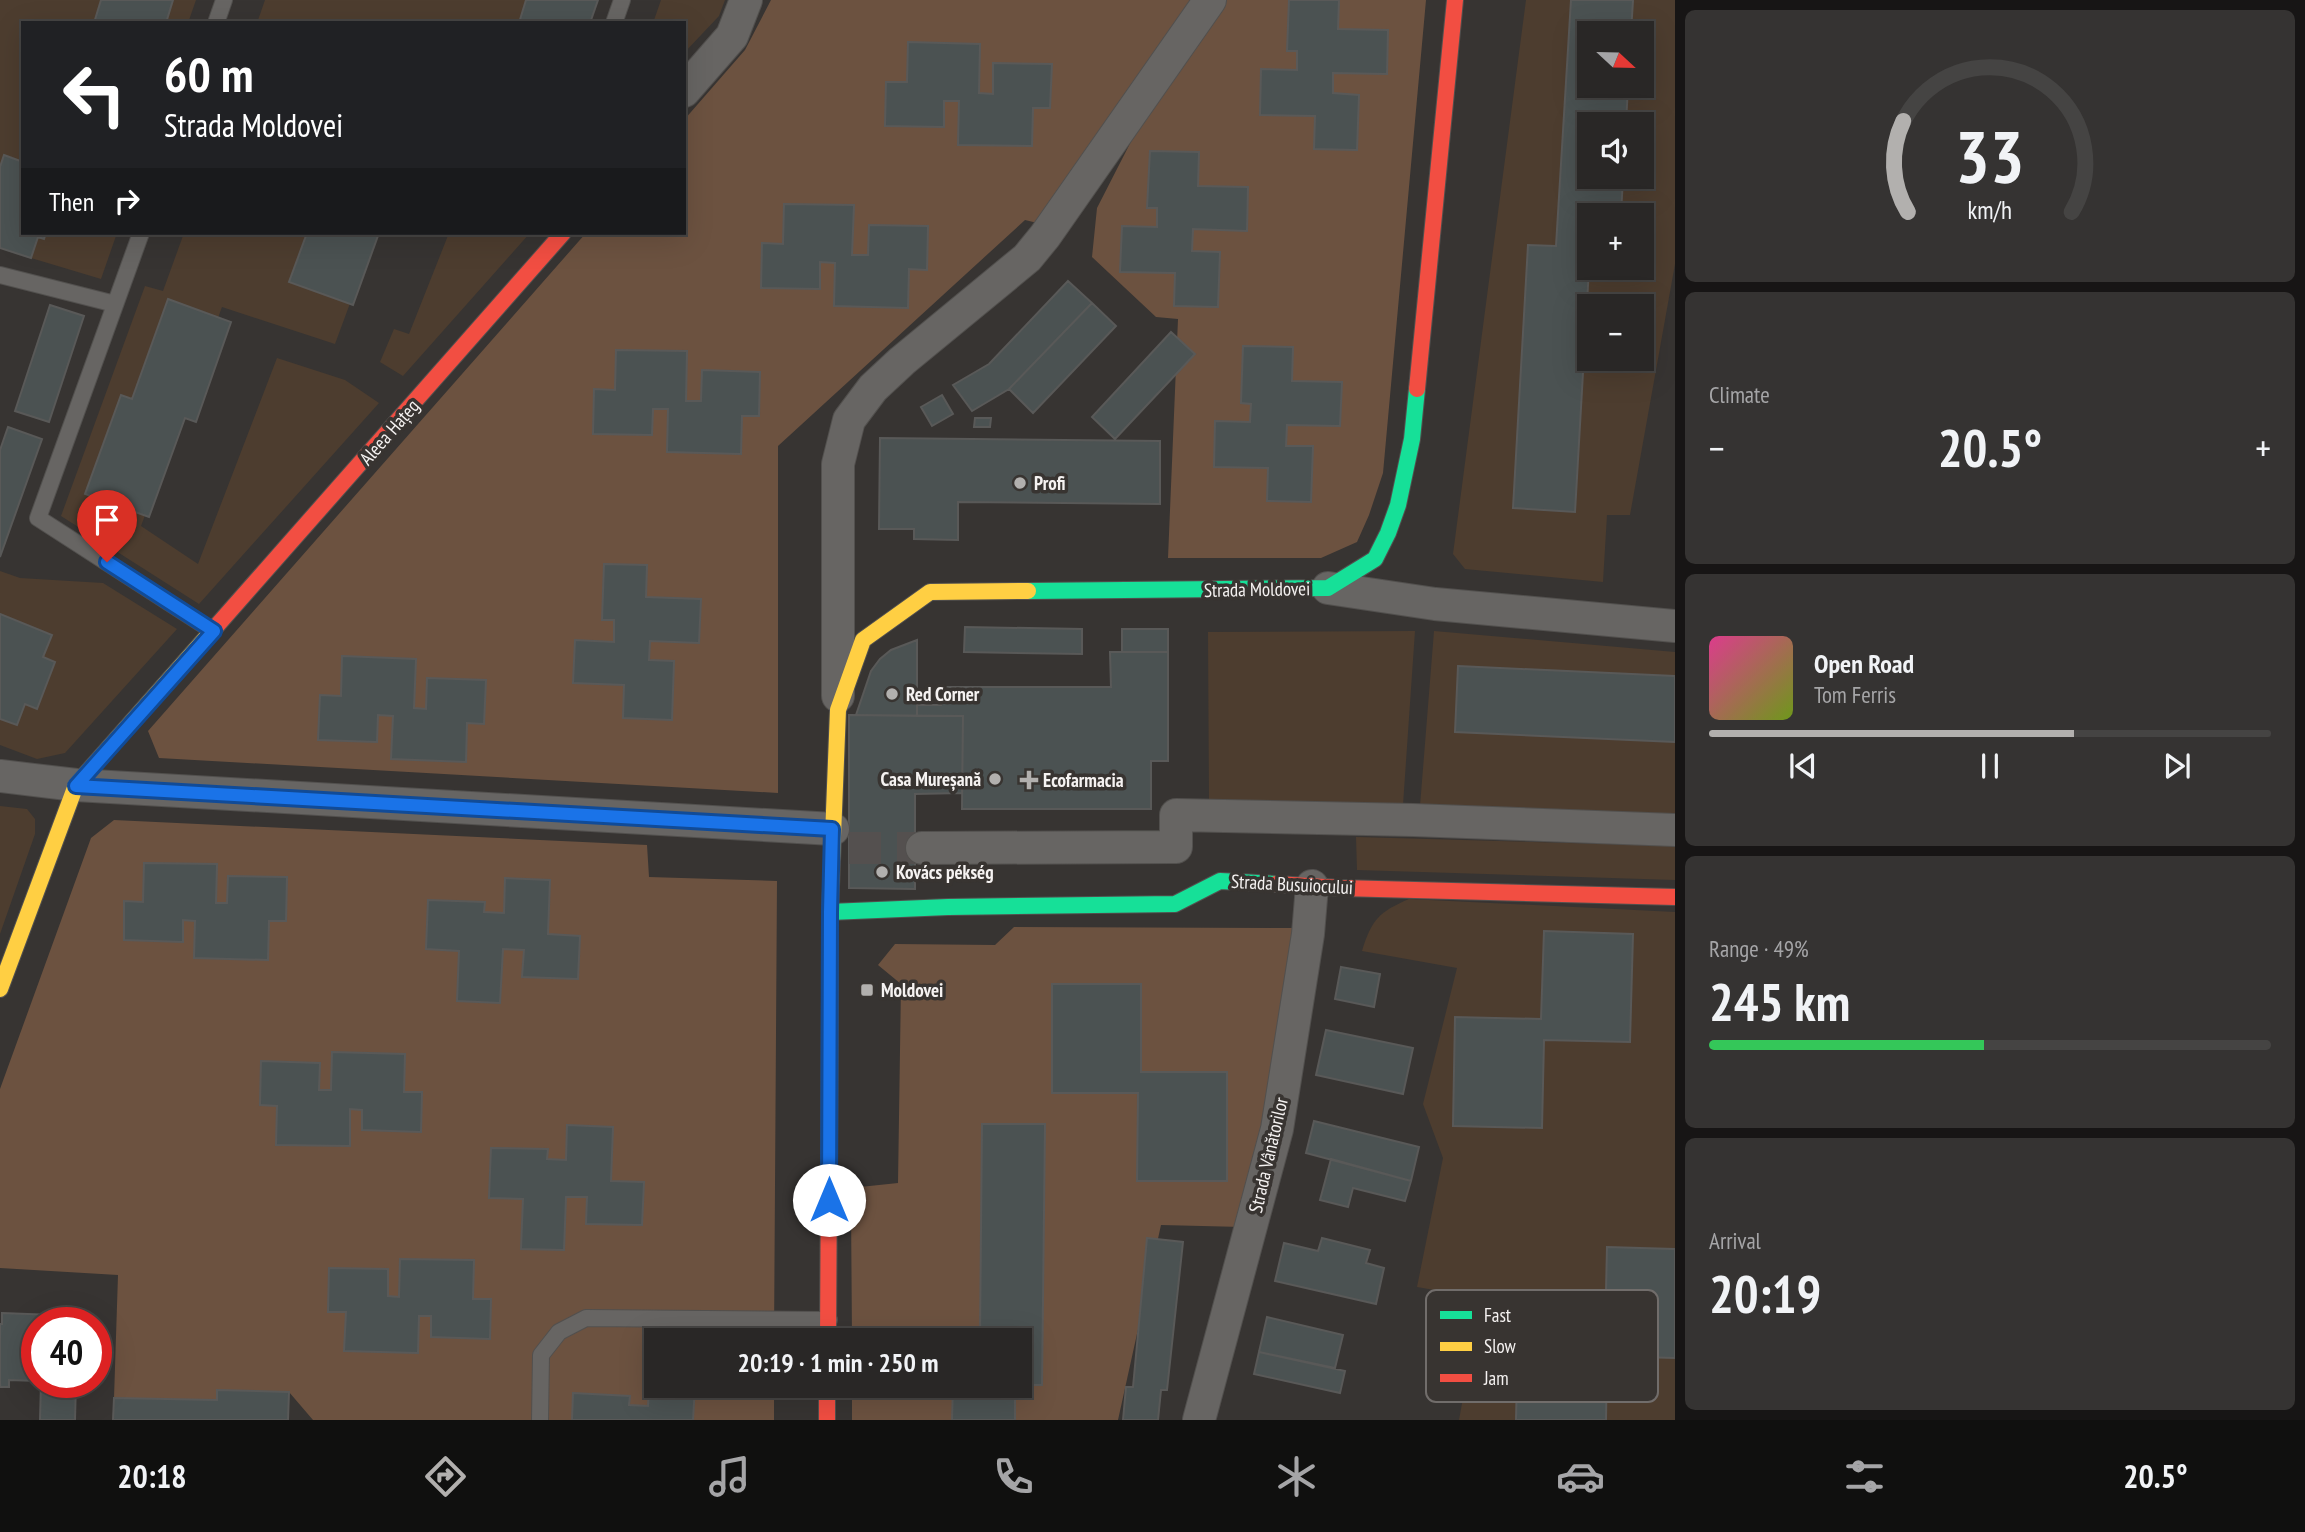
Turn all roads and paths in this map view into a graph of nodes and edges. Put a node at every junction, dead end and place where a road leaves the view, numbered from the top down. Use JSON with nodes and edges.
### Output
{"nodes":[{"id":1,"x":224,"y":0,"type":"edge"},
{"id":2,"x":622,"y":0,"type":"edge"},
{"id":3,"x":746,"y":0,"type":"edge"},
{"id":4,"x":1210,"y":0,"type":"edge"},
{"id":5,"x":1455,"y":0,"type":"edge"},
{"id":6,"x":217,"y":21,"type":"edge"},
{"id":7,"x":615,"y":21,"type":"edge"},
{"id":8,"x":686,"y":89,"type":"edge"},
{"id":9,"x":140,"y":235,"type":"edge"},
{"id":10,"x":561,"y":235,"type":"edge"},
{"id":11,"x":0,"y":275,"type":"edge"},
{"id":12,"x":115,"y":304,"type":"junction"},
{"id":13,"x":1328,"y":588,"type":"junction"},
{"id":14,"x":1675,"y":626,"type":"edge"},
{"id":15,"x":214,"y":631,"type":"junction"},
{"id":16,"x":838,"y":710,"type":"junction"},
{"id":17,"x":0,"y":776,"type":"edge"},
{"id":18,"x":76,"y":786,"type":"junction"},
{"id":19,"x":1675,"y":830,"type":"edge"},
{"id":20,"x":842,"y":841,"type":"junction"},
{"id":21,"x":918,"y":848,"type":"tunnel mouth"},
{"id":22,"x":1312,"y":886,"type":"junction"},
{"id":23,"x":1675,"y":897,"type":"edge"},
{"id":24,"x":830,"y":912,"type":"junction"},
{"id":25,"x":0,"y":989,"type":"edge"},
{"id":26,"x":828,"y":1320,"type":"junction"},
{"id":27,"x":828,"y":1328,"type":"edge"},
{"id":28,"x":827,"y":1398,"type":"edge"},
{"id":29,"x":540,"y":1420,"type":"edge"},
{"id":30,"x":827,"y":1420,"type":"edge"},
{"id":31,"x":1199,"y":1420,"type":"edge"}],
"edges":[{"from":1,"to":6,"type":"lane"},
{"from":2,"to":7,"type":"lane"},
{"from":3,"to":8,"type":"street"},
{"from":4,"to":16,"type":"street","name":"Strada Moldovei"},
{"from":5,"to":13,"type":"street","name":"Strada Moldovei"},
{"from":9,"to":12,"type":"lane"},
{"from":10,"to":15,"type":"street","name":"Aleea Hațeg"},
{"from":11,"to":12,"type":"lane"},
{"from":12,"to":15,"type":"lane"},
{"from":13,"to":14,"type":"street"},
{"from":13,"to":16,"type":"street","name":"Strada Moldovei"},
{"from":15,"to":18,"type":"street","name":"Aleea Hațeg"},
{"from":16,"to":20,"type":"street","name":"Strada Moldovei"},
{"from":17,"to":18,"type":"street"},
{"from":18,"to":20,"type":"street"},
{"from":18,"to":25,"type":"street"},
{"from":19,"to":21,"type":"street"},
{"from":20,"to":24,"type":"street","name":"Strada Moldovei"},
{"from":22,"to":23,"type":"street","name":"Strada Busuiocului"},
{"from":22,"to":24,"type":"street","name":"Strada Busuiocului"},
{"from":22,"to":31,"type":"street","name":"Strada Vânătorilor"},
{"from":24,"to":26,"type":"street","name":"Strada Moldovei"},
{"from":26,"to":27,"type":"street","name":"Strada Moldovei"},
{"from":26,"to":29,"type":"lane"},
{"from":28,"to":30,"type":"street"}]}
